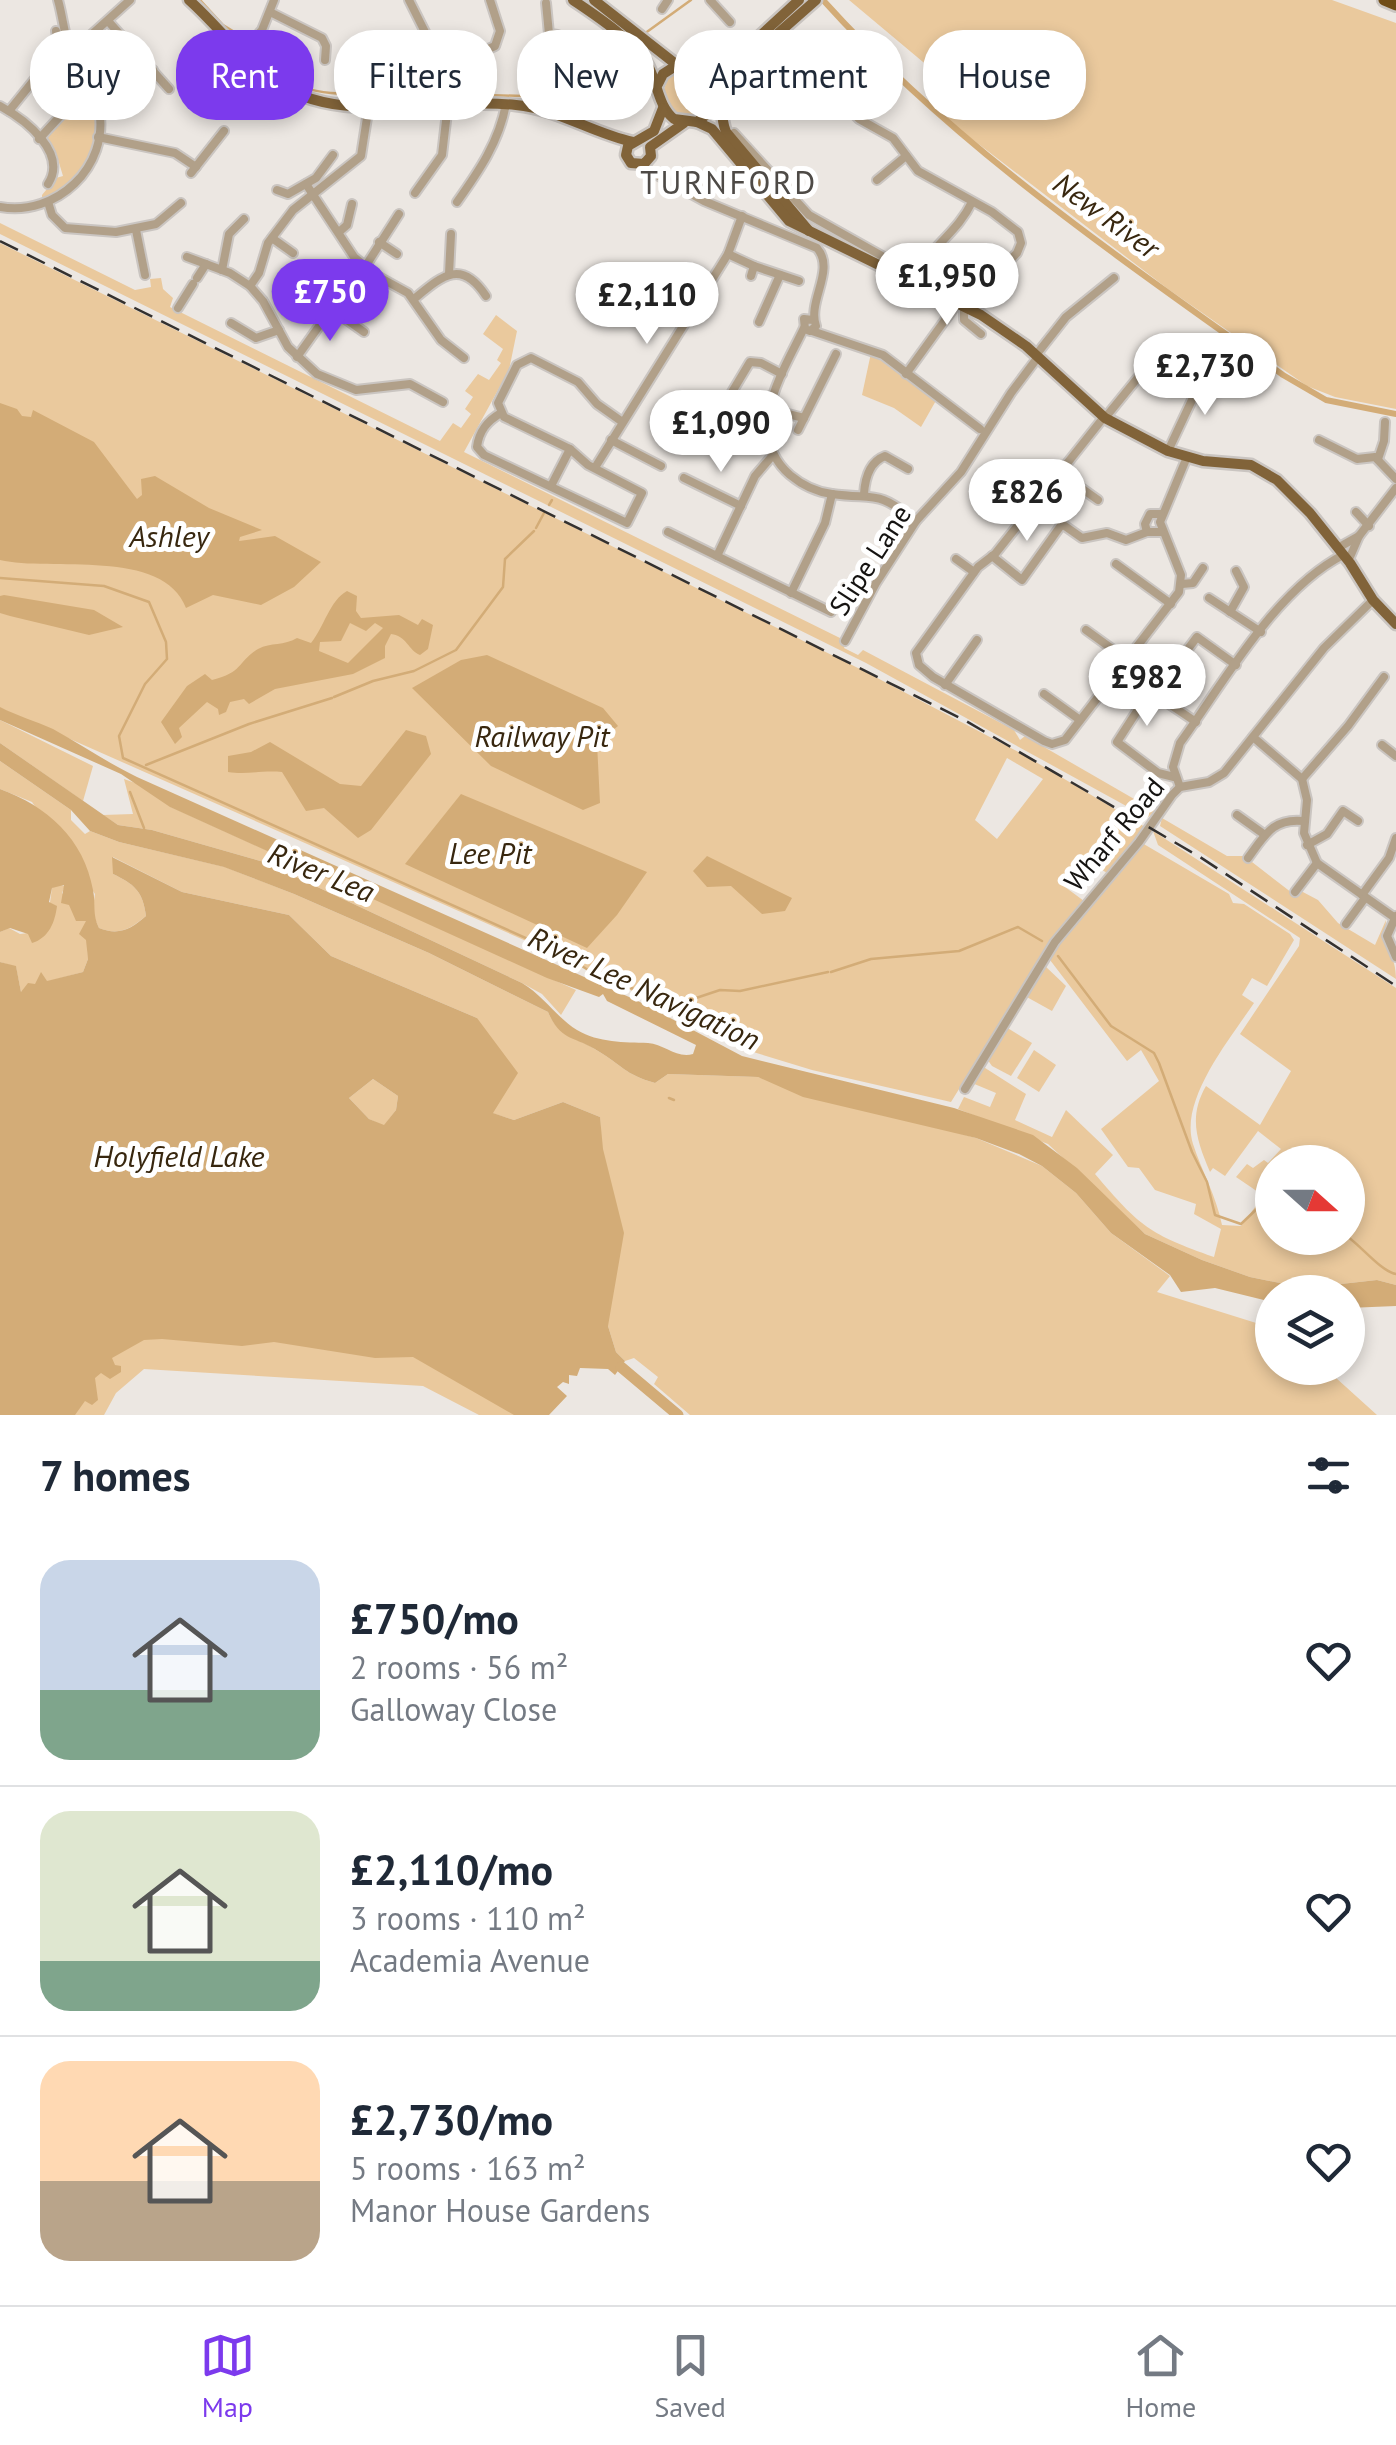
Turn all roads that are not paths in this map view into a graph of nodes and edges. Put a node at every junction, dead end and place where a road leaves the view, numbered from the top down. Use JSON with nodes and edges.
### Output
{"nodes":[{"id":1,"x":58,"y":0,"type":"edge"},
{"id":2,"x":130,"y":0,"type":"edge"},
{"id":3,"x":190,"y":0,"type":"edge"},
{"id":4,"x":274,"y":0,"type":"edge"},
{"id":5,"x":408,"y":0,"type":"edge"},
{"id":6,"x":490,"y":0,"type":"edge"},
{"id":7,"x":573,"y":0,"type":"edge"},
{"id":8,"x":594,"y":0,"type":"edge"},
{"id":9,"x":668,"y":0,"type":"edge"},
{"id":10,"x":710,"y":0,"type":"edge"},
{"id":11,"x":1384,"y":0,"type":"edge"},
{"id":12,"x":808,"y":2,"type":"edge"},
{"id":13,"x":546,"y":3,"type":"dead end"},
{"id":14,"x":1396,"y":5,"type":"edge"},
{"id":15,"x":662,"y":10,"type":"dead end"},
{"id":16,"x":270,"y":12,"type":"junction"},
{"id":17,"x":108,"y":21,"type":"junction"},
{"id":18,"x":730,"y":22,"type":"dead end"},
{"id":19,"x":64,"y":30,"type":"edge"},
{"id":20,"x":96,"y":30,"type":"edge"},
{"id":21,"x":116,"y":30,"type":"edge"},
{"id":22,"x":228,"y":30,"type":"edge"},
{"id":23,"x":259,"y":30,"type":"edge"},
{"id":24,"x":424,"y":30,"type":"edge"},
{"id":25,"x":549,"y":30,"type":"edge"},
{"id":26,"x":620,"y":30,"type":"edge"},
{"id":27,"x":624,"y":30,"type":"edge"},
{"id":28,"x":771,"y":30,"type":"edge"},
{"id":29,"x":778,"y":30,"type":"edge"},
{"id":30,"x":497,"y":40,"type":"edge"},
{"id":31,"x":325,"y":60,"type":"dead end"},
{"id":32,"x":674,"y":68,"type":"edge"},
{"id":33,"x":156,"y":73,"type":"edge"},
{"id":34,"x":654,"y":74,"type":"edge"},
{"id":35,"x":30,"y":81,"type":"edge"},
{"id":36,"x":658,"y":84,"type":"junction"},
{"id":37,"x":170,"y":89,"type":"dead end"},
{"id":38,"x":497,"y":104,"type":"edge"},
{"id":39,"x":506,"y":104,"type":"junction"},
{"id":40,"x":517,"y":106,"type":"edge"},
{"id":41,"x":663,"y":107,"type":"junction"},
{"id":42,"x":4,"y":109,"type":"edge"},
{"id":43,"x":56,"y":120,"type":"edge"},
{"id":44,"x":99,"y":120,"type":"edge"},
{"id":45,"x":367,"y":120,"type":"edge"},
{"id":46,"x":443,"y":120,"type":"edge"},
{"id":47,"x":573,"y":120,"type":"edge"},
{"id":48,"x":701,"y":120,"type":"edge"},
{"id":49,"x":724,"y":120,"type":"edge"},
{"id":50,"x":861,"y":120,"type":"edge"},
{"id":51,"x":698,"y":122,"type":"junction"},
{"id":52,"x":684,"y":123,"type":"junction"},
{"id":53,"x":599,"y":130,"type":"junction"},
{"id":54,"x":224,"y":131,"type":"dead end"},
{"id":55,"x":734,"y":133,"type":"dead end"},
{"id":56,"x":98,"y":137,"type":"junction"},
{"id":57,"x":39,"y":138,"type":"junction"},
{"id":58,"x":632,"y":141,"type":"junction"},
{"id":59,"x":650,"y":151,"type":"junction"},
{"id":60,"x":332,"y":155,"type":"dead end"},
{"id":61,"x":906,"y":156,"type":"junction"},
{"id":62,"x":627,"y":159,"type":"junction"},
{"id":63,"x":639,"y":165,"type":"junction"},
{"id":64,"x":662,"y":175,"type":"junction"},
{"id":65,"x":877,"y":180,"type":"dead end"},
{"id":66,"x":48,"y":184,"type":"dead end"},
{"id":67,"x":306,"y":184,"type":"junction"},
{"id":68,"x":276,"y":190,"type":"dead end"},
{"id":69,"x":782,"y":192,"type":"junction"},
{"id":70,"x":766,"y":193,"type":"junction"},
{"id":71,"x":415,"y":194,"type":"dead end"},
{"id":72,"x":315,"y":195,"type":"junction"},
{"id":73,"x":48,"y":202,"type":"junction"},
{"id":74,"x":180,"y":202,"type":"dead end"},
{"id":75,"x":457,"y":202,"type":"dead end"},
{"id":76,"x":972,"y":202,"type":"junction"},
{"id":77,"x":352,"y":204,"type":"dead end"},
{"id":78,"x":0,"y":206,"type":"edge"},
{"id":79,"x":400,"y":214,"type":"dead end"},
{"id":80,"x":742,"y":216,"type":"junction"},
{"id":81,"x":244,"y":219,"type":"dead end"},
{"id":82,"x":136,"y":230,"type":"junction"},
{"id":83,"x":809,"y":231,"type":"junction"},
{"id":84,"x":339,"y":232,"type":"junction"},
{"id":85,"x":451,"y":234,"type":"dead end"},
{"id":86,"x":272,"y":238,"type":"junction"},
{"id":87,"x":379,"y":242,"type":"junction"},
{"id":88,"x":293,"y":252,"type":"dead end"},
{"id":89,"x":397,"y":254,"type":"dead end"},
{"id":90,"x":728,"y":254,"type":"junction"},
{"id":91,"x":186,"y":256,"type":"dead end"},
{"id":92,"x":882,"y":256,"type":"dead end"},
{"id":93,"x":206,"y":264,"type":"junction"},
{"id":94,"x":365,"y":266,"type":"junction"},
{"id":95,"x":754,"y":266,"type":"junction"},
{"id":96,"x":222,"y":270,"type":"junction"},
{"id":97,"x":449,"y":274,"type":"junction"},
{"id":98,"x":145,"y":275,"type":"dead end"},
{"id":99,"x":750,"y":276,"type":"dead end"},
{"id":100,"x":780,"y":276,"type":"junction"},
{"id":101,"x":1114,"y":278,"type":"dead end"},
{"id":102,"x":916,"y":280,"type":"junction"},
{"id":103,"x":799,"y":281,"type":"dead end"},
{"id":104,"x":298,"y":284,"type":"dead end"},
{"id":105,"x":250,"y":286,"type":"junction"},
{"id":106,"x":977,"y":294,"type":"dead end"},
{"id":107,"x":486,"y":296,"type":"dead end"},
{"id":108,"x":414,"y":299,"type":"junction"},
{"id":109,"x":178,"y":308,"type":"dead end"},
{"id":110,"x":332,"y":308,"type":"junction"},
{"id":111,"x":959,"y":308,"type":"junction"},
{"id":112,"x":760,"y":322,"type":"dead end"},
{"id":113,"x":231,"y":324,"type":"dead end"},
{"id":114,"x":810,"y":326,"type":"junction"},
{"id":115,"x":279,"y":330,"type":"junction"},
{"id":116,"x":364,"y":332,"type":"dead end"},
{"id":117,"x":982,"y":334,"type":"dead end"},
{"id":118,"x":836,"y":354,"type":"dead end"},
{"id":119,"x":1187,"y":354,"type":"dead end"},
{"id":120,"x":1037,"y":356,"type":"junction"},
{"id":121,"x":297,"y":357,"type":"junction"},
{"id":122,"x":464,"y":358,"type":"dead end"},
{"id":123,"x":1154,"y":359,"type":"dead end"},
{"id":124,"x":1207,"y":368,"type":"junction"},
{"id":125,"x":782,"y":374,"type":"junction"},
{"id":126,"x":906,"y":374,"type":"junction"},
{"id":127,"x":1216,"y":374,"type":"dead end"},
{"id":128,"x":732,"y":392,"type":"dead end"},
{"id":129,"x":443,"y":402,"type":"dead end"},
{"id":130,"x":768,"y":409,"type":"junction"},
{"id":131,"x":501,"y":413,"type":"junction"},
{"id":132,"x":804,"y":418,"type":"junction"},
{"id":133,"x":1105,"y":418,"type":"junction"},
{"id":134,"x":621,"y":421,"type":"junction"},
{"id":135,"x":1385,"y":422,"type":"dead end"},
{"id":136,"x":980,"y":429,"type":"dead end"},
{"id":137,"x":798,"y":430,"type":"dead end"},
{"id":138,"x":611,"y":440,"type":"junction"},
{"id":139,"x":1319,"y":440,"type":"dead end"},
{"id":140,"x":570,"y":450,"type":"junction"},
{"id":141,"x":1168,"y":451,"type":"junction"},
{"id":142,"x":773,"y":454,"type":"junction"},
{"id":143,"x":1187,"y":457,"type":"junction"},
{"id":144,"x":1378,"y":459,"type":"junction"},
{"id":145,"x":596,"y":466,"type":"junction"},
{"id":146,"x":661,"y":466,"type":"dead end"},
{"id":147,"x":908,"y":470,"type":"dead end"},
{"id":148,"x":1060,"y":473,"type":"junction"},
{"id":149,"x":684,"y":478,"type":"dead end"},
{"id":150,"x":1396,"y":478,"type":"edge"},
{"id":151,"x":552,"y":484,"type":"junction"},
{"id":152,"x":1396,"y":488,"type":"edge"},
{"id":153,"x":832,"y":494,"type":"junction"},
{"id":154,"x":864,"y":494,"type":"junction"},
{"id":155,"x":1098,"y":500,"type":"dead end"},
{"id":156,"x":741,"y":506,"type":"junction"},
{"id":157,"x":1356,"y":512,"type":"dead end"},
{"id":158,"x":1161,"y":514,"type":"junction"},
{"id":159,"x":916,"y":521,"type":"junction"},
{"id":160,"x":1369,"y":526,"type":"junction"},
{"id":161,"x":668,"y":532,"type":"dead end"},
{"id":162,"x":1146,"y":532,"type":"junction"},
{"id":163,"x":1162,"y":532,"type":"junction"},
{"id":164,"x":1358,"y":536,"type":"junction"},
{"id":165,"x":1346,"y":555,"type":"junction"},
{"id":166,"x":716,"y":556,"type":"junction"},
{"id":167,"x":992,"y":556,"type":"junction"},
{"id":168,"x":956,"y":559,"type":"dead end"},
{"id":169,"x":1116,"y":564,"type":"dead end"},
{"id":170,"x":1202,"y":568,"type":"dead end"},
{"id":171,"x":1236,"y":571,"type":"dead end"},
{"id":172,"x":974,"y":572,"type":"junction"},
{"id":173,"x":1182,"y":584,"type":"junction"},
{"id":174,"x":791,"y":593,"type":"junction"},
{"id":175,"x":1209,"y":598,"type":"dead end"},
{"id":176,"x":1372,"y":600,"type":"junction"},
{"id":177,"x":1171,"y":604,"type":"junction"},
{"id":178,"x":831,"y":612,"type":"dead end"},
{"id":179,"x":1230,"y":612,"type":"junction"},
{"id":180,"x":1396,"y":624,"type":"edge"},
{"id":181,"x":1086,"y":630,"type":"dead end"},
{"id":182,"x":1261,"y":632,"type":"junction"},
{"id":183,"x":977,"y":640,"type":"dead end"},
{"id":184,"x":845,"y":642,"type":"dead end"},
{"id":185,"x":1126,"y":659,"type":"junction"},
{"id":186,"x":1175,"y":666,"type":"dead end"},
{"id":187,"x":1236,"y":666,"type":"junction"},
{"id":188,"x":1384,"y":677,"type":"dead end"},
{"id":189,"x":945,"y":685,"type":"junction"},
{"id":190,"x":1044,"y":694,"type":"dead end"},
{"id":191,"x":1080,"y":720,"type":"junction"},
{"id":192,"x":1196,"y":722,"type":"junction"},
{"id":193,"x":1253,"y":737,"type":"junction"},
{"id":194,"x":1382,"y":745,"type":"dead end"},
{"id":195,"x":1396,"y":756,"type":"edge"},
{"id":196,"x":1174,"y":777,"type":"junction"},
{"id":197,"x":1302,"y":778,"type":"junction"},
{"id":198,"x":1180,"y":786,"type":"junction"},
{"id":199,"x":1237,"y":815,"type":"dead end"},
{"id":200,"x":1303,"y":821,"type":"junction"},
{"id":201,"x":1358,"y":821,"type":"dead end"},
{"id":202,"x":1265,"y":835,"type":"junction"},
{"id":203,"x":1396,"y":838,"type":"edge"},
{"id":204,"x":1308,"y":845,"type":"junction"},
{"id":205,"x":1248,"y":858,"type":"dead end"},
{"id":206,"x":1316,"y":863,"type":"junction"},
{"id":207,"x":1295,"y":892,"type":"dead end"},
{"id":208,"x":1364,"y":896,"type":"junction"},
{"id":209,"x":1395,"y":917,"type":"edge"},
{"id":210,"x":1346,"y":924,"type":"dead end"},
{"id":211,"x":1396,"y":957,"type":"edge"},
{"id":212,"x":965,"y":1089,"type":"dead end"}],
"edges":[{"from":1,"to":19,"type":"street"},
{"from":2,"to":17,"type":"street"},
{"from":3,"to":22,"type":"main road"},
{"from":4,"to":16,"type":"street"},
{"from":5,"to":24,"type":"street"},
{"from":6,"to":30,"type":"street"},
{"from":7,"to":26,"type":"main road"},
{"from":8,"to":27,"type":"main road"},
{"from":9,"to":15,"type":"street"},
{"from":10,"to":18,"type":"street"},
{"from":11,"to":14,"type":"highway"},
{"from":12,"to":28,"type":"main road"},
{"from":12,"to":29,"type":"main road"},
{"from":13,"to":25,"type":"street"},
{"from":16,"to":23,"type":"street"},
{"from":16,"to":31,"type":"street"},
{"from":17,"to":20,"type":"street"},
{"from":17,"to":21,"type":"street"},
{"from":32,"to":36,"type":"main road"},
{"from":33,"to":37,"type":"street"},
{"from":34,"to":36,"type":"main road"},
{"from":35,"to":42,"type":"street"},
{"from":36,"to":41,"type":"main road"},
{"from":38,"to":39,"type":"main road"},
{"from":39,"to":40,"type":"main road"},
{"from":39,"to":75,"type":"street"},
{"from":41,"to":52,"type":"main road"},
{"from":41,"to":58,"type":"main road"},
{"from":42,"to":57,"type":"street"},
{"from":43,"to":57,"type":"street"},
{"from":44,"to":56,"type":"street"},
{"from":45,"to":72,"type":"street"},
{"from":46,"to":71,"type":"street"},
{"from":47,"to":53,"type":"main road"},
{"from":48,"to":51,"type":"main road"},
{"from":49,"to":69,"type":"main road"},
{"from":50,"to":61,"type":"street"},
{"from":51,"to":52,"type":"main road"},
{"from":51,"to":70,"type":"main road"},
{"from":52,"to":59,"type":"main road"},
{"from":53,"to":58,"type":"main road"},
{"from":53,"to":62,"type":"main road"},
{"from":54,"to":56,"type":"street"},
{"from":55,"to":69,"type":"street"},
{"from":56,"to":73,"type":"street"},
{"from":57,"to":66,"type":"street"},
{"from":58,"to":59,"type":"main road"},
{"from":58,"to":62,"type":"main road"},
{"from":59,"to":63,"type":"main road"},
{"from":59,"to":64,"type":"street"},
{"from":60,"to":67,"type":"street"},
{"from":61,"to":65,"type":"street"},
{"from":61,"to":76,"type":"street"},
{"from":62,"to":63,"type":"main road"},
{"from":63,"to":64,"type":"street"},
{"from":64,"to":80,"type":"street"},
{"from":67,"to":68,"type":"street"},
{"from":67,"to":72,"type":"street"},
{"from":69,"to":70,"type":"main road"},
{"from":69,"to":83,"type":"main road"},
{"from":69,"to":92,"type":"street"},
{"from":70,"to":83,"type":"main road"},
{"from":72,"to":84,"type":"street"},
{"from":72,"to":86,"type":"street"},
{"from":73,"to":78,"type":"street"},
{"from":73,"to":82,"type":"street"},
{"from":74,"to":82,"type":"street"},
{"from":76,"to":102,"type":"street"},
{"from":76,"to":106,"type":"street"},
{"from":77,"to":84,"type":"street"},
{"from":79,"to":87,"type":"street"},
{"from":80,"to":90,"type":"street"},
{"from":80,"to":114,"type":"street"},
{"from":81,"to":96,"type":"street"},
{"from":82,"to":98,"type":"street"},
{"from":83,"to":102,"type":"main road"},
{"from":84,"to":94,"type":"street"},
{"from":85,"to":97,"type":"street"},
{"from":86,"to":88,"type":"street"},
{"from":86,"to":105,"type":"street"},
{"from":87,"to":89,"type":"street"},
{"from":87,"to":94,"type":"street"},
{"from":90,"to":95,"type":"street"},
{"from":90,"to":134,"type":"street"},
{"from":91,"to":93,"type":"street"},
{"from":93,"to":96,"type":"street"},
{"from":93,"to":109,"type":"street"},
{"from":94,"to":108,"type":"street"},
{"from":95,"to":99,"type":"street"},
{"from":95,"to":100,"type":"street"},
{"from":96,"to":105,"type":"street"},
{"from":97,"to":107,"type":"street"},
{"from":97,"to":108,"type":"street"},
{"from":100,"to":103,"type":"street"},
{"from":100,"to":112,"type":"street"},
{"from":101,"to":120,"type":"street","name":"Slipe Lane"},
{"from":102,"to":111,"type":"main road"},
{"from":104,"to":110,"type":"street"},
{"from":105,"to":115,"type":"street"},
{"from":108,"to":122,"type":"street"},
{"from":110,"to":116,"type":"street"},
{"from":110,"to":121,"type":"street"},
{"from":111,"to":117,"type":"street"},
{"from":111,"to":120,"type":"main road"},
{"from":111,"to":126,"type":"street"},
{"from":113,"to":115,"type":"street"},
{"from":114,"to":125,"type":"street"},
{"from":114,"to":126,"type":"street"},
{"from":115,"to":121,"type":"street"},
{"from":118,"to":132,"type":"street"},
{"from":119,"to":124,"type":"street"},
{"from":120,"to":133,"type":"main road"},
{"from":120,"to":159,"type":"street","name":"Slipe Lane"},
{"from":121,"to":129,"type":"street"},
{"from":123,"to":133,"type":"street"},
{"from":124,"to":127,"type":"street"},
{"from":124,"to":141,"type":"street"},
{"from":125,"to":128,"type":"street"},
{"from":125,"to":130,"type":"street"},
{"from":126,"to":136,"type":"street"},
{"from":130,"to":132,"type":"street"},
{"from":130,"to":142,"type":"street"},
{"from":131,"to":134,"type":"street"},
{"from":131,"to":140,"type":"street"},
{"from":131,"to":151,"type":"street"},
{"from":132,"to":137,"type":"street"},
{"from":133,"to":141,"type":"main road"},
{"from":133,"to":148,"type":"street"},
{"from":134,"to":138,"type":"street"},
{"from":135,"to":144,"type":"street"},
{"from":138,"to":145,"type":"street"},
{"from":138,"to":146,"type":"street"},
{"from":139,"to":144,"type":"street"},
{"from":140,"to":145,"type":"street"},
{"from":140,"to":151,"type":"street"},
{"from":141,"to":143,"type":"main road"},
{"from":142,"to":153,"type":"street"},
{"from":142,"to":156,"type":"street"},
{"from":143,"to":158,"type":"street"},
{"from":143,"to":165,"type":"main road"},
{"from":144,"to":150,"type":"street"},
{"from":145,"to":151,"type":"street"},
{"from":147,"to":154,"type":"street"},
{"from":148,"to":155,"type":"street"},
{"from":148,"to":167,"type":"street"},
{"from":149,"to":156,"type":"street"},
{"from":152,"to":160,"type":"street"},
{"from":153,"to":154,"type":"street"},
{"from":153,"to":174,"type":"street"},
{"from":154,"to":159,"type":"street"},
{"from":156,"to":166,"type":"street"},
{"from":157,"to":160,"type":"street"},
{"from":158,"to":162,"type":"street"},
{"from":158,"to":163,"type":"street"},
{"from":159,"to":184,"type":"street","name":"Slipe Lane"},
{"from":160,"to":164,"type":"street"},
{"from":161,"to":166,"type":"street"},
{"from":162,"to":163,"type":"street"},
{"from":162,"to":167,"type":"street"},
{"from":163,"to":173,"type":"street"},
{"from":164,"to":165,"type":"street"},
{"from":164,"to":165,"type":"street"},
{"from":165,"to":176,"type":"main road"},
{"from":165,"to":182,"type":"street"},
{"from":166,"to":174,"type":"street"},
{"from":167,"to":172,"type":"street"},
{"from":168,"to":172,"type":"street"},
{"from":169,"to":177,"type":"street"},
{"from":170,"to":173,"type":"street"},
{"from":171,"to":179,"type":"street"},
{"from":172,"to":189,"type":"street"},
{"from":173,"to":177,"type":"street"},
{"from":174,"to":178,"type":"street"},
{"from":175,"to":179,"type":"street"},
{"from":176,"to":180,"type":"main road"},
{"from":176,"to":193,"type":"street","name":"Wharf Road"},
{"from":177,"to":185,"type":"street"},
{"from":179,"to":182,"type":"street"},
{"from":181,"to":185,"type":"street"},
{"from":182,"to":187,"type":"street"},
{"from":183,"to":189,"type":"street"},
{"from":185,"to":191,"type":"street"},
{"from":186,"to":187,"type":"street"},
{"from":187,"to":192,"type":"street"},
{"from":188,"to":197,"type":"street"},
{"from":189,"to":191,"type":"street"},
{"from":190,"to":191,"type":"street"},
{"from":192,"to":196,"type":"street"},
{"from":192,"to":196,"type":"street"},
{"from":193,"to":197,"type":"street"},
{"from":193,"to":198,"type":"street","name":"Wharf Road"},
{"from":194,"to":195,"type":"street"},
{"from":196,"to":198,"type":"street"},
{"from":197,"to":200,"type":"street"},
{"from":198,"to":212,"type":"street","name":"Wharf Road"},
{"from":199,"to":202,"type":"street"},
{"from":200,"to":202,"type":"street"},
{"from":200,"to":204,"type":"street"},
{"from":201,"to":204,"type":"street"},
{"from":202,"to":205,"type":"street"},
{"from":203,"to":208,"type":"street"},
{"from":204,"to":206,"type":"street"},
{"from":206,"to":207,"type":"street"},
{"from":206,"to":208,"type":"street"},
{"from":208,"to":209,"type":"street"},
{"from":208,"to":210,"type":"street"},
{"from":209,"to":211,"type":"street"}]}
